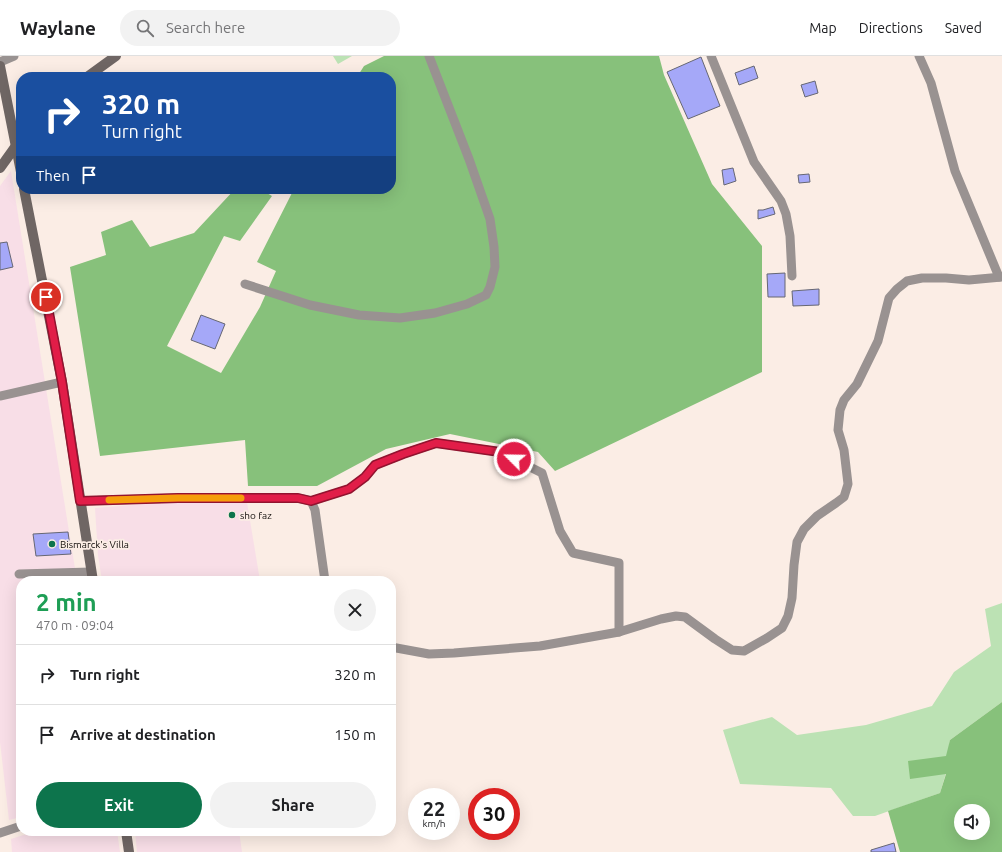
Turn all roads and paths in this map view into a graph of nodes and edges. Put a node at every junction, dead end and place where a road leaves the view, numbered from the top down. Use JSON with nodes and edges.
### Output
{"nodes":[{"id":1,"x":14,"y":56,"type":"edge"},
{"id":2,"x":116,"y":56,"type":"edge"},
{"id":3,"x":429,"y":56,"type":"edge"},
{"id":4,"x":711,"y":56,"type":"edge"},
{"id":5,"x":919,"y":56,"type":"edge"},
{"id":6,"x":0,"y":68,"type":"edge"},
{"id":7,"x":94,"y":72,"type":"edge"},
{"id":8,"x":16,"y":134,"type":"edge"},
{"id":9,"x":16,"y":145,"type":"edge"},
{"id":10,"x":0,"y":168,"type":"edge"},
{"id":11,"x":25,"y":194,"type":"edge"},
{"id":12,"x":792,"y":276,"type":"dead end"},
{"id":13,"x":1001,"y":277,"type":"edge"},
{"id":14,"x":244,"y":284,"type":"dead end"},
{"id":15,"x":62,"y":382,"type":"junction"},
{"id":16,"x":0,"y":396,"type":"edge"},
{"id":17,"x":80,"y":501,"type":"junction"},
{"id":18,"x":311,"y":501,"type":"junction"},
{"id":19,"x":19,"y":574,"type":"dead end"},
{"id":20,"x":92,"y":576,"type":"edge"},
{"id":21,"x":324,"y":576,"type":"edge"},
{"id":22,"x":619,"y":632,"type":"junction"},
{"id":23,"x":396,"y":648,"type":"edge"},
{"id":24,"x":16,"y":828,"type":"edge"},
{"id":25,"x":0,"y":833,"type":"edge"},
{"id":26,"x":127,"y":836,"type":"edge"},
{"id":27,"x":129,"y":852,"type":"edge"}],
"edges":[{"from":1,"to":6,"type":"street"},
{"from":2,"to":7,"type":"main road"},
{"from":3,"to":14,"type":"street"},
{"from":4,"to":12,"type":"street"},
{"from":5,"to":13,"type":"street"},
{"from":6,"to":8,"type":"main road"},
{"from":9,"to":10,"type":"main road"},
{"from":11,"to":15,"type":"main road"},
{"from":13,"to":22,"type":"street"},
{"from":15,"to":16,"type":"street"},
{"from":15,"to":17,"type":"main road"},
{"from":17,"to":18,"type":"street"},
{"from":17,"to":20,"type":"main road"},
{"from":18,"to":21,"type":"street"},
{"from":18,"to":22,"type":"street"},
{"from":19,"to":20,"type":"street"},
{"from":22,"to":23,"type":"street"},
{"from":24,"to":25,"type":"street"},
{"from":26,"to":27,"type":"main road"}]}
